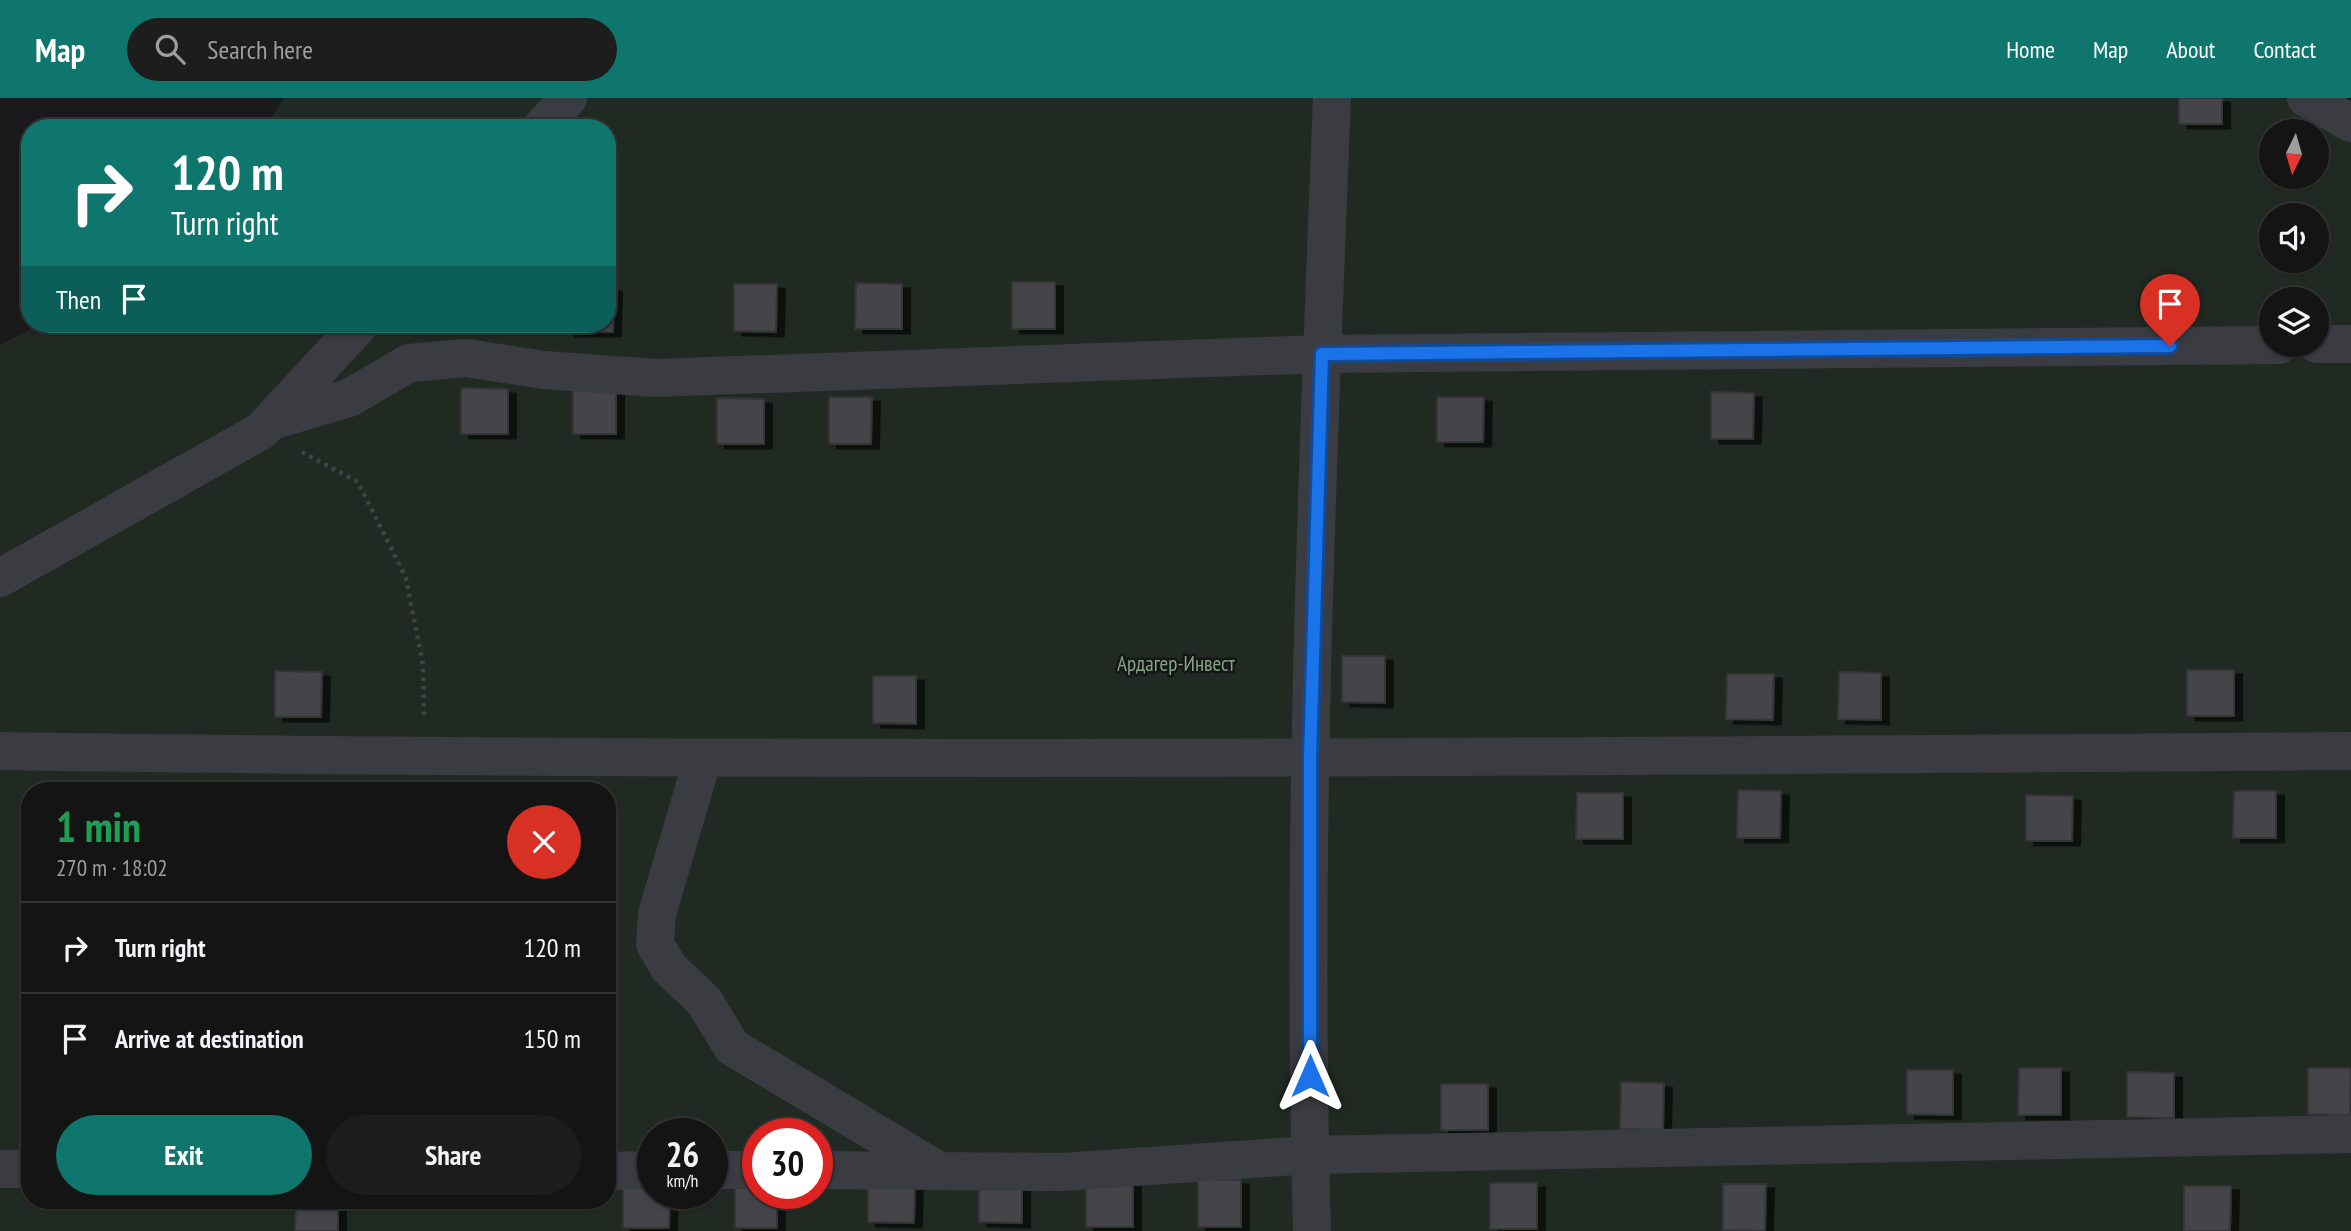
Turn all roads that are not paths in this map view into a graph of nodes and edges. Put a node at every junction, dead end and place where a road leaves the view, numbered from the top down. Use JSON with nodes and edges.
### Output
{"nodes":[{"id":1,"x":568,"y":98,"type":"edge"},
{"id":2,"x":1332,"y":98,"type":"edge"},
{"id":3,"x":2306,"y":98,"type":"edge"},
{"id":4,"x":549,"y":119,"type":"edge"},
{"id":5,"x":2351,"y":123,"type":"edge"},
{"id":6,"x":352,"y":333,"type":"edge"},
{"id":7,"x":2329,"y":344,"type":"edge"},
{"id":8,"x":2351,"y":344,"type":"edge"},
{"id":9,"x":2259,"y":345,"type":"edge"},
{"id":10,"x":1322,"y":354,"type":"junction"},
{"id":11,"x":266,"y":426,"type":"junction"},
{"id":12,"x":0,"y":578,"type":"edge"},
{"id":13,"x":0,"y":751,"type":"edge"},
{"id":14,"x":2351,"y":751,"type":"edge"},
{"id":15,"x":704,"y":758,"type":"junction"},
{"id":16,"x":1310,"y":759,"type":"junction"},
{"id":17,"x":2351,"y":1134,"type":"edge"},
{"id":18,"x":1310,"y":1155,"type":"junction"},
{"id":19,"x":0,"y":1169,"type":"edge"},
{"id":20,"x":21,"y":1169,"type":"edge"},
{"id":21,"x":936,"y":1169,"type":"junction"},
{"id":22,"x":833,"y":1170,"type":"edge"},
{"id":23,"x":616,"y":1171,"type":"edge"},
{"id":24,"x":637,"y":1171,"type":"edge"},
{"id":25,"x":1312,"y":1231,"type":"edge"}],
"edges":[{"from":1,"to":4,"type":"street"},
{"from":2,"to":10,"type":"street"},
{"from":3,"to":5,"type":"street"},
{"from":6,"to":11,"type":"street"},
{"from":7,"to":8,"type":"street"},
{"from":9,"to":10,"type":"street"},
{"from":10,"to":11,"type":"street"},
{"from":10,"to":16,"type":"street"},
{"from":11,"to":12,"type":"street"},
{"from":13,"to":15,"type":"street"},
{"from":14,"to":16,"type":"street"},
{"from":15,"to":16,"type":"street"},
{"from":15,"to":21,"type":"street"},
{"from":16,"to":18,"type":"street"},
{"from":17,"to":18,"type":"street"},
{"from":18,"to":21,"type":"street"},
{"from":18,"to":25,"type":"street"},
{"from":19,"to":20,"type":"street"},
{"from":21,"to":22,"type":"street"},
{"from":23,"to":24,"type":"street"}]}
